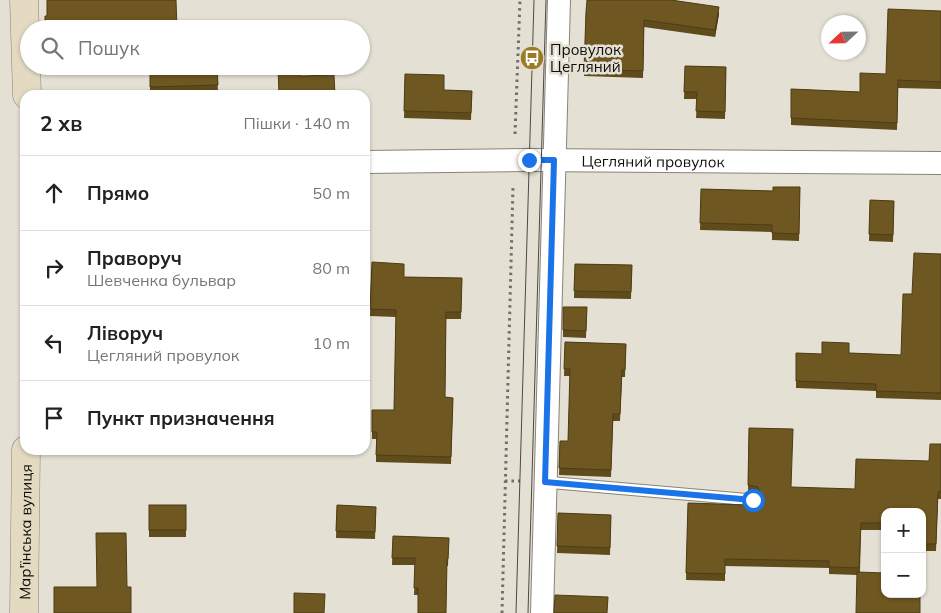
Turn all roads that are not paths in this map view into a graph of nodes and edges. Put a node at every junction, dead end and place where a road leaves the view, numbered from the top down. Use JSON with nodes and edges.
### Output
{"nodes":[{"id":1,"x":24,"y":0,"type":"edge"},
{"id":2,"x":560,"y":0,"type":"edge"},
{"id":3,"x":25,"y":20,"type":"edge"},
{"id":4,"x":26,"y":75,"type":"edge"},
{"id":5,"x":27,"y":90,"type":"edge"},
{"id":6,"x":554,"y":160,"type":"junction"},
{"id":7,"x":370,"y":162,"type":"edge"},
{"id":8,"x":941,"y":163,"type":"edge"},
{"id":9,"x":26,"y":455,"type":"edge"},
{"id":10,"x":545,"y":482,"type":"junction"},
{"id":11,"x":753,"y":500,"type":"edge"},
{"id":12,"x":24,"y":613,"type":"edge"},
{"id":13,"x":542,"y":613,"type":"edge"}],
"edges":[{"from":1,"to":3,"type":"street"},
{"from":2,"to":6,"type":"street"},
{"from":4,"to":5,"type":"street"},
{"from":6,"to":7,"type":"street","name":"Цегляний провулок"},
{"from":6,"to":8,"type":"street","name":"Цегляний провулок"},
{"from":6,"to":10,"type":"street"},
{"from":9,"to":12,"type":"street","name":"Мар'їнська вулиця"},
{"from":10,"to":11,"type":"lane"},
{"from":10,"to":13,"type":"street"}]}
